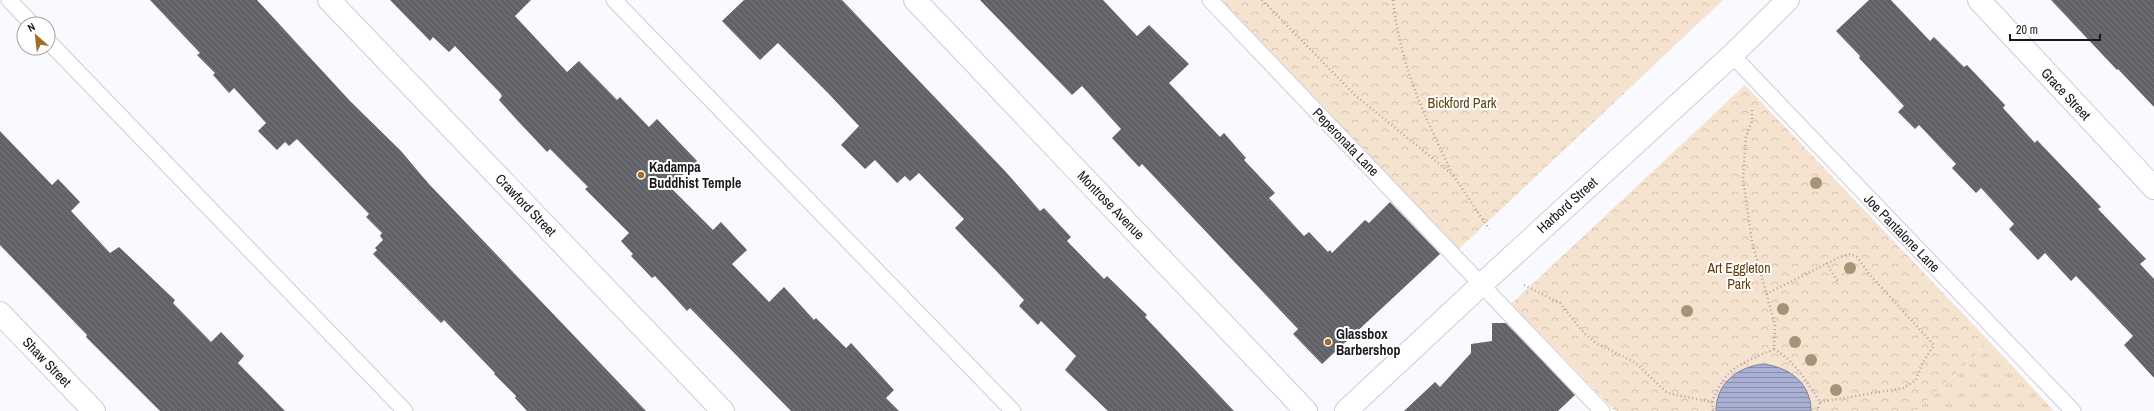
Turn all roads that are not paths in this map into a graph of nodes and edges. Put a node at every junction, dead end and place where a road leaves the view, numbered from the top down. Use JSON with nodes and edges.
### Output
{"nodes":[{"id":1,"x":8,"y":0,"type":"edge"},
{"id":2,"x":329,"y":0,"type":"edge"},
{"id":3,"x":614,"y":0,"type":"edge"},
{"id":4,"x":915,"y":0,"type":"edge"},
{"id":5,"x":1210,"y":0,"type":"edge"},
{"id":6,"x":1788,"y":0,"type":"edge"},
{"id":7,"x":1979,"y":0,"type":"edge"},
{"id":8,"x":24,"y":16,"type":"edge"},
{"id":9,"x":56,"y":49,"type":"edge"},
{"id":10,"x":1732,"y":55,"type":"junction"},
{"id":11,"x":2154,"y":188,"type":"edge"},
{"id":12,"x":1482,"y":284,"type":"junction"},
{"id":13,"x":0,"y":313,"type":"edge"},
{"id":14,"x":94,"y":411,"type":"edge"},
{"id":15,"x":405,"y":411,"type":"edge"},
{"id":16,"x":723,"y":411,"type":"edge"},
{"id":17,"x":1013,"y":411,"type":"edge"},
{"id":18,"x":1306,"y":411,"type":"edge"},
{"id":19,"x":1346,"y":411,"type":"edge"},
{"id":20,"x":1602,"y":411,"type":"edge"},
{"id":21,"x":2073,"y":411,"type":"edge"}],
"edges":[{"from":1,"to":8,"type":"lane"},
{"from":2,"to":16,"type":"street","name":"Crawford Street"},
{"from":3,"to":17,"type":"lane"},
{"from":4,"to":18,"type":"street","name":"Montrose Avenue"},
{"from":5,"to":12,"type":"lane","name":"Peperonata Lane"},
{"from":6,"to":10,"type":"street","name":"Harbord Street"},
{"from":7,"to":11,"type":"street","name":"Grace Street"},
{"from":9,"to":15,"type":"lane"},
{"from":10,"to":12,"type":"street","name":"Harbord Street"},
{"from":10,"to":21,"type":"lane","name":"Joe Pantalone Lane"},
{"from":12,"to":19,"type":"street","name":"Harbord Street"},
{"from":12,"to":20,"type":"lane","name":"Peperonata Lane"},
{"from":13,"to":14,"type":"street","name":"Shaw Street"}]}
